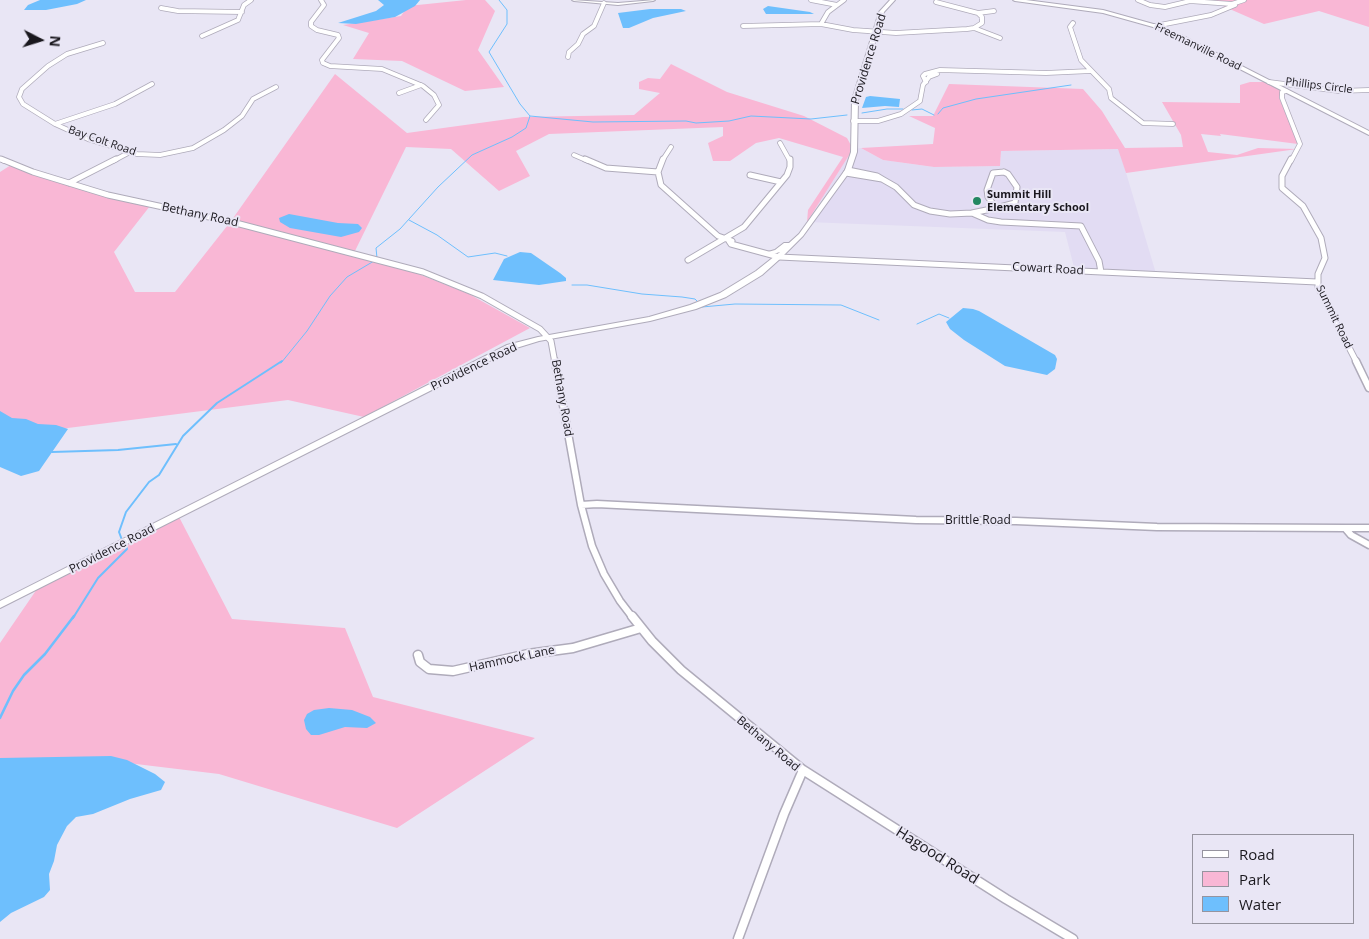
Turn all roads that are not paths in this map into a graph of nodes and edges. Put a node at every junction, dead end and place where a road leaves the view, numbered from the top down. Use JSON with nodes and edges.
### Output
{"nodes":[{"id":1,"x":251,"y":0,"type":"edge"},
{"id":2,"x":321,"y":0,"type":"edge"},
{"id":3,"x":574,"y":0,"type":"edge"},
{"id":4,"x":653,"y":0,"type":"edge"},
{"id":5,"x":811,"y":0,"type":"edge"},
{"id":6,"x":844,"y":0,"type":"edge"},
{"id":7,"x":893,"y":0,"type":"edge"},
{"id":8,"x":1015,"y":0,"type":"edge"},
{"id":9,"x":1138,"y":0,"type":"edge"},
{"id":10,"x":1244,"y":0,"type":"edge"},
{"id":11,"x":936,"y":2,"type":"dead end"},
{"id":12,"x":604,"y":3,"type":"junction"},
{"id":13,"x":1236,"y":3,"type":"junction"},
{"id":14,"x":837,"y":5,"type":"junction"},
{"id":15,"x":162,"y":8,"type":"dead end"},
{"id":16,"x":994,"y":11,"type":"dead end"},
{"id":17,"x":242,"y":12,"type":"junction"},
{"id":18,"x":978,"y":13,"type":"junction"},
{"id":19,"x":1073,"y":23,"type":"dead end"},
{"id":20,"x":821,"y":24,"type":"junction"},
{"id":21,"x":743,"y":26,"type":"dead end"},
{"id":22,"x":1155,"y":26,"type":"junction"},
{"id":23,"x":974,"y":28,"type":"junction"},
{"id":24,"x":875,"y":32,"type":"junction"},
{"id":25,"x":202,"y":36,"type":"dead end"},
{"id":26,"x":1000,"y":38,"type":"dead end"},
{"id":27,"x":103,"y":42,"type":"dead end"},
{"id":28,"x":568,"y":57,"type":"dead end"},
{"id":29,"x":1090,"y":71,"type":"junction"},
{"id":30,"x":1269,"y":82,"type":"junction"},
{"id":31,"x":152,"y":84,"type":"dead end"},
{"id":32,"x":421,"y":85,"type":"junction"},
{"id":33,"x":276,"y":87,"type":"dead end"},
{"id":34,"x":1369,"y":90,"type":"edge"},
{"id":35,"x":1286,"y":91,"type":"junction"},
{"id":36,"x":399,"y":93,"type":"dead end"},
{"id":37,"x":426,"y":120,"type":"dead end"},
{"id":38,"x":854,"y":121,"type":"junction"},
{"id":39,"x":55,"y":124,"type":"junction"},
{"id":40,"x":1173,"y":124,"type":"dead end"},
{"id":41,"x":1369,"y":133,"type":"edge"},
{"id":42,"x":780,"y":143,"type":"dead end"},
{"id":43,"x":671,"y":147,"type":"dead end"},
{"id":44,"x":130,"y":152,"type":"junction"},
{"id":45,"x":574,"y":155,"type":"dead end"},
{"id":46,"x":0,"y":159,"type":"edge"},
{"id":47,"x":847,"y":171,"type":"junction"},
{"id":48,"x":658,"y":172,"type":"junction"},
{"id":49,"x":750,"y":175,"type":"dead end"},
{"id":50,"x":781,"y":182,"type":"junction"},
{"id":51,"x":69,"y":183,"type":"junction"},
{"id":52,"x":996,"y":208,"type":"junction"},
{"id":53,"x":972,"y":213,"type":"junction"},
{"id":54,"x":727,"y":240,"type":"junction"},
{"id":55,"x":775,"y":255,"type":"junction"},
{"id":56,"x":688,"y":260,"type":"dead end"},
{"id":57,"x":1101,"y":272,"type":"junction"},
{"id":58,"x":1317,"y":282,"type":"junction"},
{"id":59,"x":548,"y":337,"type":"junction"},
{"id":60,"x":1369,"y":388,"type":"edge"},
{"id":61,"x":581,"y":505,"type":"junction"},
{"id":62,"x":1345,"y":528,"type":"junction"},
{"id":63,"x":1369,"y":528,"type":"edge"},
{"id":64,"x":1369,"y":545,"type":"edge"},
{"id":65,"x":0,"y":605,"type":"edge"},
{"id":66,"x":641,"y":628,"type":"junction"},
{"id":67,"x":418,"y":655,"type":"dead end"},
{"id":68,"x":803,"y":770,"type":"junction"},
{"id":69,"x":738,"y":939,"type":"edge"},
{"id":70,"x":1073,"y":939,"type":"edge"}],
"edges":[{"from":1,"to":17,"type":"street"},
{"from":2,"to":32,"type":"street"},
{"from":3,"to":12,"type":"street"},
{"from":4,"to":12,"type":"street"},
{"from":5,"to":14,"type":"street"},
{"from":6,"to":14,"type":"street"},
{"from":7,"to":24,"type":"street","name":"Providence Road"},
{"from":8,"to":22,"type":"street","name":"Freemanville Road"},
{"from":9,"to":13,"type":"street"},
{"from":10,"to":13,"type":"street"},
{"from":11,"to":18,"type":"street"},
{"from":12,"to":28,"type":"street"},
{"from":13,"to":22,"type":"street"},
{"from":14,"to":20,"type":"street"},
{"from":15,"to":17,"type":"street"},
{"from":16,"to":18,"type":"street"},
{"from":17,"to":25,"type":"street"},
{"from":18,"to":23,"type":"street"},
{"from":19,"to":29,"type":"street"},
{"from":20,"to":21,"type":"street"},
{"from":20,"to":24,"type":"street"},
{"from":22,"to":30,"type":"street","name":"Freemanville Road"},
{"from":23,"to":24,"type":"street"},
{"from":23,"to":26,"type":"street"},
{"from":24,"to":38,"type":"street","name":"Providence Road"},
{"from":27,"to":39,"type":"street","name":"Bay Colt Road"},
{"from":29,"to":38,"type":"street"},
{"from":29,"to":40,"type":"street"},
{"from":30,"to":34,"type":"street","name":"Phillips Circle"},
{"from":30,"to":35,"type":"street","name":"Freemanville Road"},
{"from":31,"to":39,"type":"street"},
{"from":32,"to":36,"type":"street"},
{"from":32,"to":37,"type":"street"},
{"from":33,"to":44,"type":"street","name":"Bay Colt Road"},
{"from":35,"to":41,"type":"street","name":"Freemanville Road"},
{"from":35,"to":58,"type":"street","name":"Summit Road"},
{"from":38,"to":47,"type":"street","name":"Providence Road"},
{"from":39,"to":44,"type":"street","name":"Bay Colt Road"},
{"from":42,"to":50,"type":"street"},
{"from":43,"to":48,"type":"street"},
{"from":44,"to":51,"type":"street"},
{"from":45,"to":48,"type":"street"},
{"from":46,"to":51,"type":"street","name":"Bethany Road"},
{"from":47,"to":53,"type":"street"},
{"from":47,"to":55,"type":"street","name":"Providence Road"},
{"from":48,"to":54,"type":"street","name":"Cowart Road"},
{"from":49,"to":50,"type":"street"},
{"from":50,"to":54,"type":"street"},
{"from":51,"to":59,"type":"street","name":"Bethany Road"},
{"from":52,"to":52,"type":"street"},
{"from":52,"to":53,"type":"street"},
{"from":53,"to":57,"type":"street"},
{"from":54,"to":55,"type":"street","name":"Cowart Road"},
{"from":54,"to":56,"type":"street"},
{"from":55,"to":57,"type":"street","name":"Cowart Road"},
{"from":55,"to":59,"type":"street","name":"Providence Road"},
{"from":57,"to":58,"type":"street","name":"Cowart Road"},
{"from":58,"to":60,"type":"street","name":"Summit Road"},
{"from":59,"to":61,"type":"street","name":"Bethany Road"},
{"from":59,"to":65,"type":"street","name":"Providence Road"},
{"from":61,"to":62,"type":"street","name":"Brittle Road"},
{"from":61,"to":66,"type":"street","name":"Bethany Road"},
{"from":62,"to":63,"type":"street"},
{"from":62,"to":64,"type":"street"},
{"from":66,"to":67,"type":"street","name":"Hammock Lane"},
{"from":66,"to":68,"type":"street","name":"Bethany Road"},
{"from":68,"to":69,"type":"street","name":"Bethany Road"},
{"from":68,"to":70,"type":"street","name":"Hagood Road"}]}
